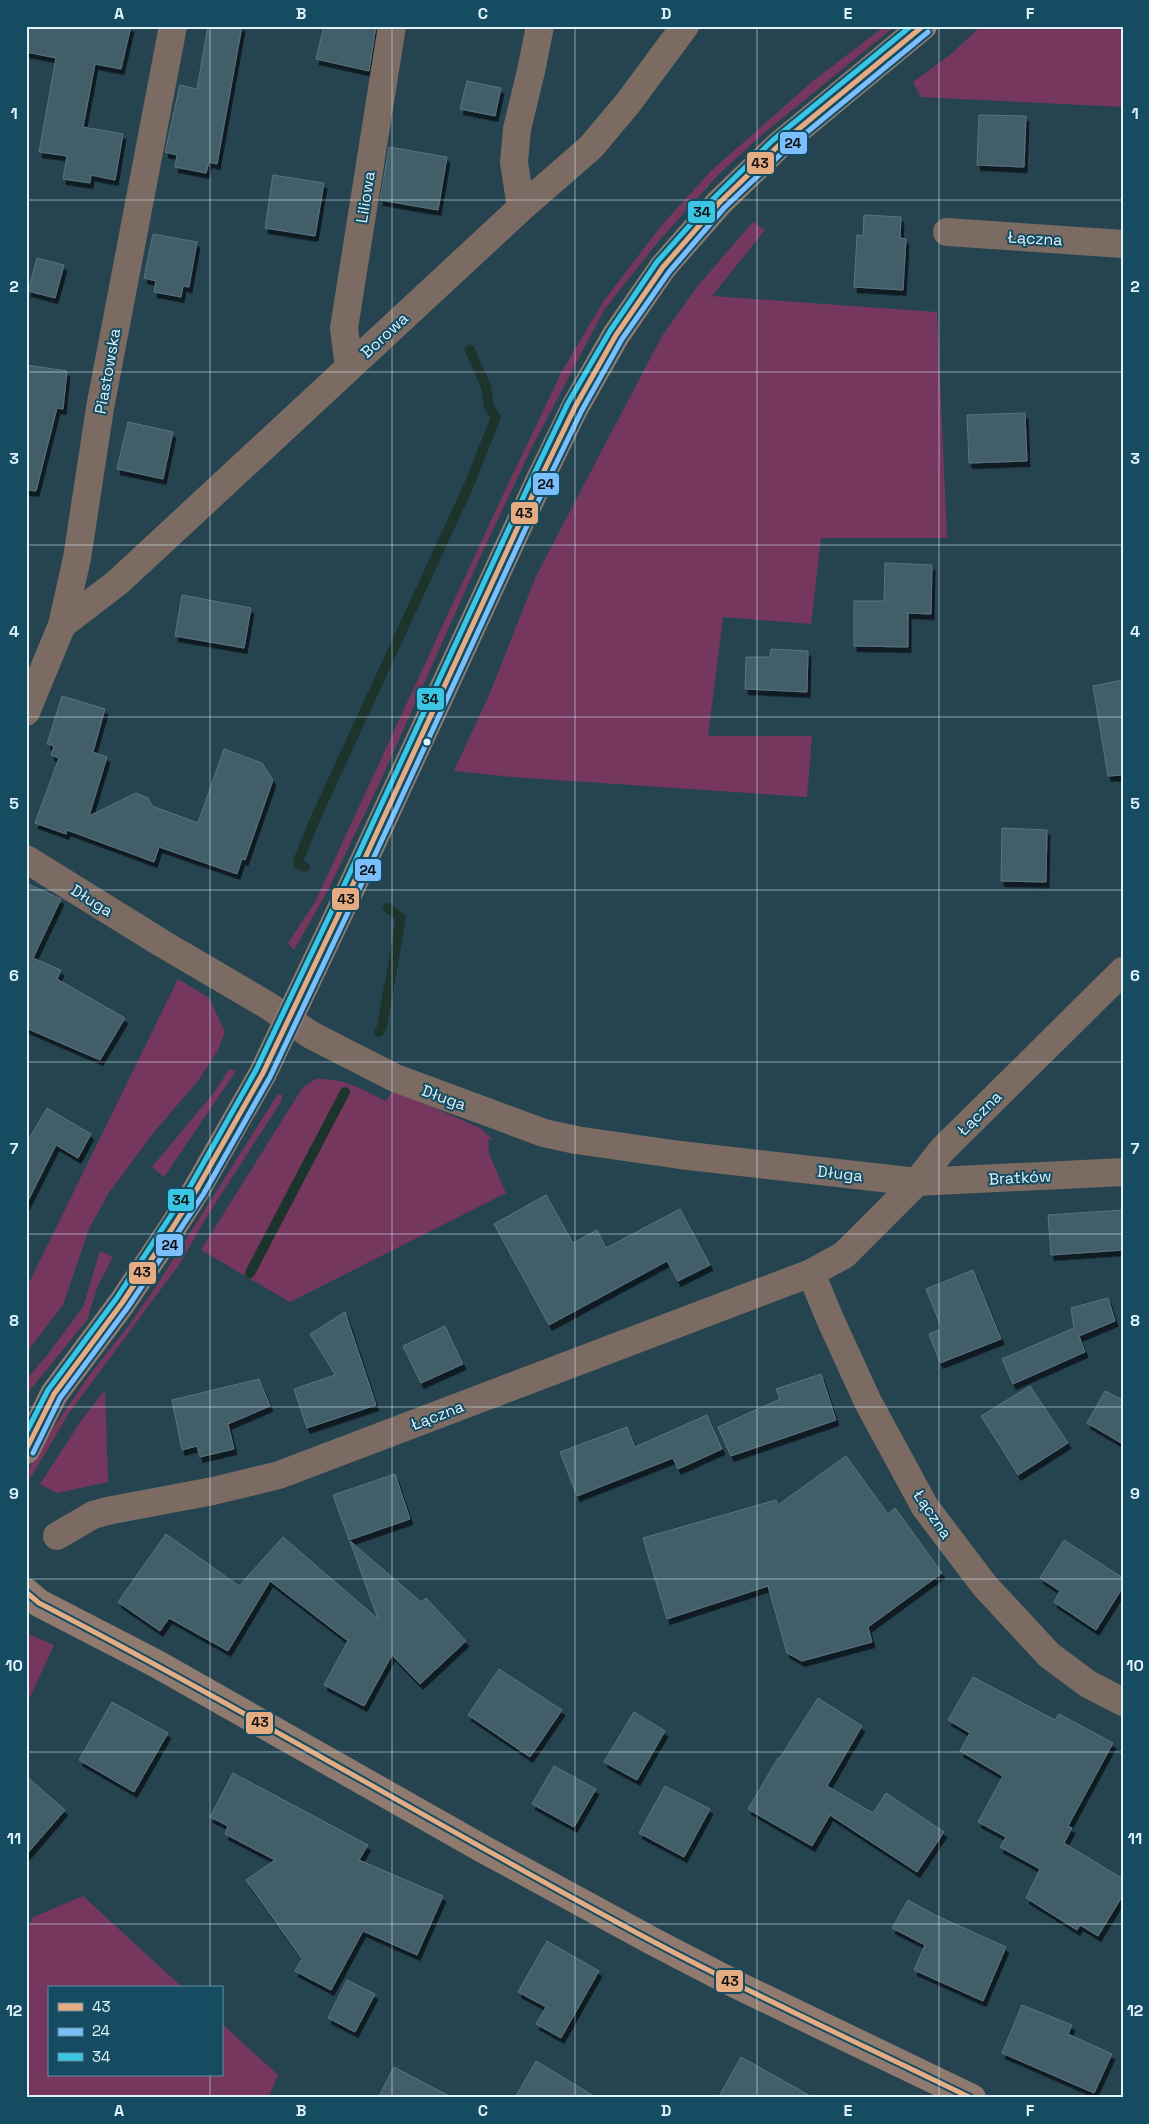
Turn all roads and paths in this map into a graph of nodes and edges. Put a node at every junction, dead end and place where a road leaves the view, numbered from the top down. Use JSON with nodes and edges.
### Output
{"nodes":[{"id":1,"x":173,"y":26,"type":"edge"},
{"id":2,"x":392,"y":26,"type":"edge"},
{"id":3,"x":540,"y":26,"type":"edge"},
{"id":4,"x":685,"y":26,"type":"edge"},
{"id":5,"x":923,"y":26,"type":"edge"},
{"id":6,"x":521,"y":208,"type":"junction"},
{"id":7,"x":948,"y":232,"type":"dead end"},
{"id":8,"x":1123,"y":244,"type":"edge"},
{"id":9,"x":349,"y":368,"type":"junction"},
{"id":10,"x":62,"y":624,"type":"junction"},
{"id":11,"x":26,"y":712,"type":"edge"},
{"id":12,"x":26,"y":858,"type":"edge"},
{"id":13,"x":1123,"y":971,"type":"edge"},
{"id":14,"x":289,"y":1020,"type":"junction"},
{"id":15,"x":1123,"y":1172,"type":"edge"},
{"id":16,"x":917,"y":1182,"type":"junction"},
{"id":17,"x":811,"y":1273,"type":"junction"},
{"id":18,"x":54,"y":1394,"type":"junction"},
{"id":19,"x":26,"y":1417,"type":"edge"},
{"id":20,"x":26,"y":1450,"type":"edge"},
{"id":21,"x":57,"y":1536,"type":"dead end"},
{"id":22,"x":30,"y":1599,"type":"edge"},
{"id":23,"x":1123,"y":1702,"type":"edge"},
{"id":24,"x":972,"y":2098,"type":"edge"}],
"edges":[{"from":1,"to":10,"type":"street","name":"Piastowska"},
{"from":2,"to":9,"type":"street","name":"Liliowa"},
{"from":3,"to":6,"type":"street"},
{"from":4,"to":6,"type":"street","name":"Borowa"},
{"from":5,"to":14,"type":"main road"},
{"from":6,"to":9,"type":"street","name":"Borowa"},
{"from":7,"to":8,"type":"street","name":"Łączna"},
{"from":9,"to":10,"type":"street","name":"Borowa"},
{"from":10,"to":11,"type":"street","name":"Piastowska"},
{"from":12,"to":14,"type":"street","name":"Długa"},
{"from":13,"to":16,"type":"street","name":"Łączna"},
{"from":14,"to":16,"type":"street","name":"Długa"},
{"from":14,"to":18,"type":"main road"},
{"from":15,"to":16,"type":"street","name":"Bratków"},
{"from":16,"to":17,"type":"street","name":"Łączna"},
{"from":17,"to":21,"type":"street","name":"Łączna"},
{"from":17,"to":23,"type":"street","name":"Łączna"},
{"from":18,"to":19,"type":"main road"},
{"from":18,"to":20,"type":"main road"},
{"from":22,"to":24,"type":"main road"}]}
